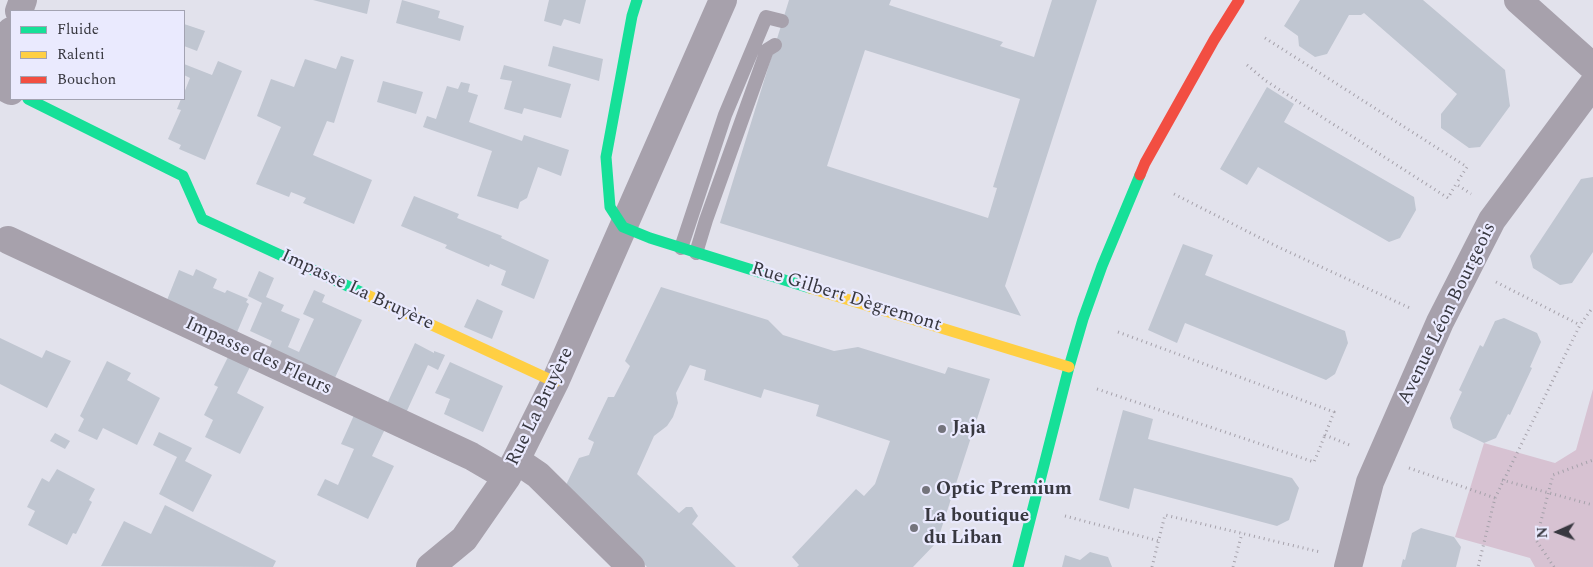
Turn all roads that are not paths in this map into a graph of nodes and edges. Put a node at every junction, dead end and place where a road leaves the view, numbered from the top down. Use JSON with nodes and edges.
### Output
{"nodes":[{"id":1,"x":637,"y":0,"type":"edge"},
{"id":2,"x":723,"y":0,"type":"edge"},
{"id":3,"x":1238,"y":0,"type":"edge"},
{"id":4,"x":1532,"y":4,"type":"edge"},
{"id":5,"x":782,"y":21,"type":"dead end"},
{"id":6,"x":10,"y":34,"type":"edge"},
{"id":7,"x":775,"y":45,"type":"dead end"},
{"id":8,"x":0,"y":60,"type":"edge"},
{"id":9,"x":0,"y":66,"type":"edge"},
{"id":10,"x":1593,"y":67,"type":"edge"},
{"id":11,"x":1593,"y":84,"type":"edge"},
{"id":12,"x":10,"y":90,"type":"edge"},
{"id":13,"x":30,"y":100,"type":"edge"},
{"id":14,"x":623,"y":227,"type":"junction"},
{"id":15,"x":8,"y":240,"type":"dead end"},
{"id":16,"x":681,"y":248,"type":"junction"},
{"id":17,"x":696,"y":253,"type":"junction"},
{"id":18,"x":1070,"y":367,"type":"junction"},
{"id":19,"x":555,"y":382,"type":"junction"},
{"id":20,"x":512,"y":468,"type":"junction"},
{"id":21,"x":1349,"y":563,"type":"edge"},
{"id":22,"x":430,"y":567,"type":"edge"},
{"id":23,"x":631,"y":567,"type":"edge"},
{"id":24,"x":1018,"y":567,"type":"edge"}],
"edges":[{"from":1,"to":14,"type":"street"},
{"from":2,"to":14,"type":"street","name":"Rue La Bruyère"},
{"from":3,"to":18,"type":"street"},
{"from":4,"to":10,"type":"street"},
{"from":5,"to":16,"type":"lane"},
{"from":6,"to":8,"type":"street"},
{"from":7,"to":17,"type":"lane"},
{"from":9,"to":12,"type":"street"},
{"from":11,"to":21,"type":"street","name":"Avenue Léon Bourgeois"},
{"from":13,"to":19,"type":"street","name":"Impasse La Bruyère"},
{"from":14,"to":16,"type":"street","name":"Rue Gilbert Dègremont"},
{"from":14,"to":19,"type":"street","name":"Rue La Bruyère"},
{"from":15,"to":20,"type":"street","name":"Impasse des Fleurs"},
{"from":16,"to":17,"type":"street","name":"Rue Gilbert Dègremont"},
{"from":17,"to":18,"type":"street","name":"Rue Gilbert Dègremont"},
{"from":18,"to":24,"type":"street"},
{"from":19,"to":20,"type":"street","name":"Rue La Bruyère"},
{"from":20,"to":22,"type":"street","name":"Rue La Bruyère"},
{"from":20,"to":23,"type":"street","name":"Impasse des Fleurs"}]}
